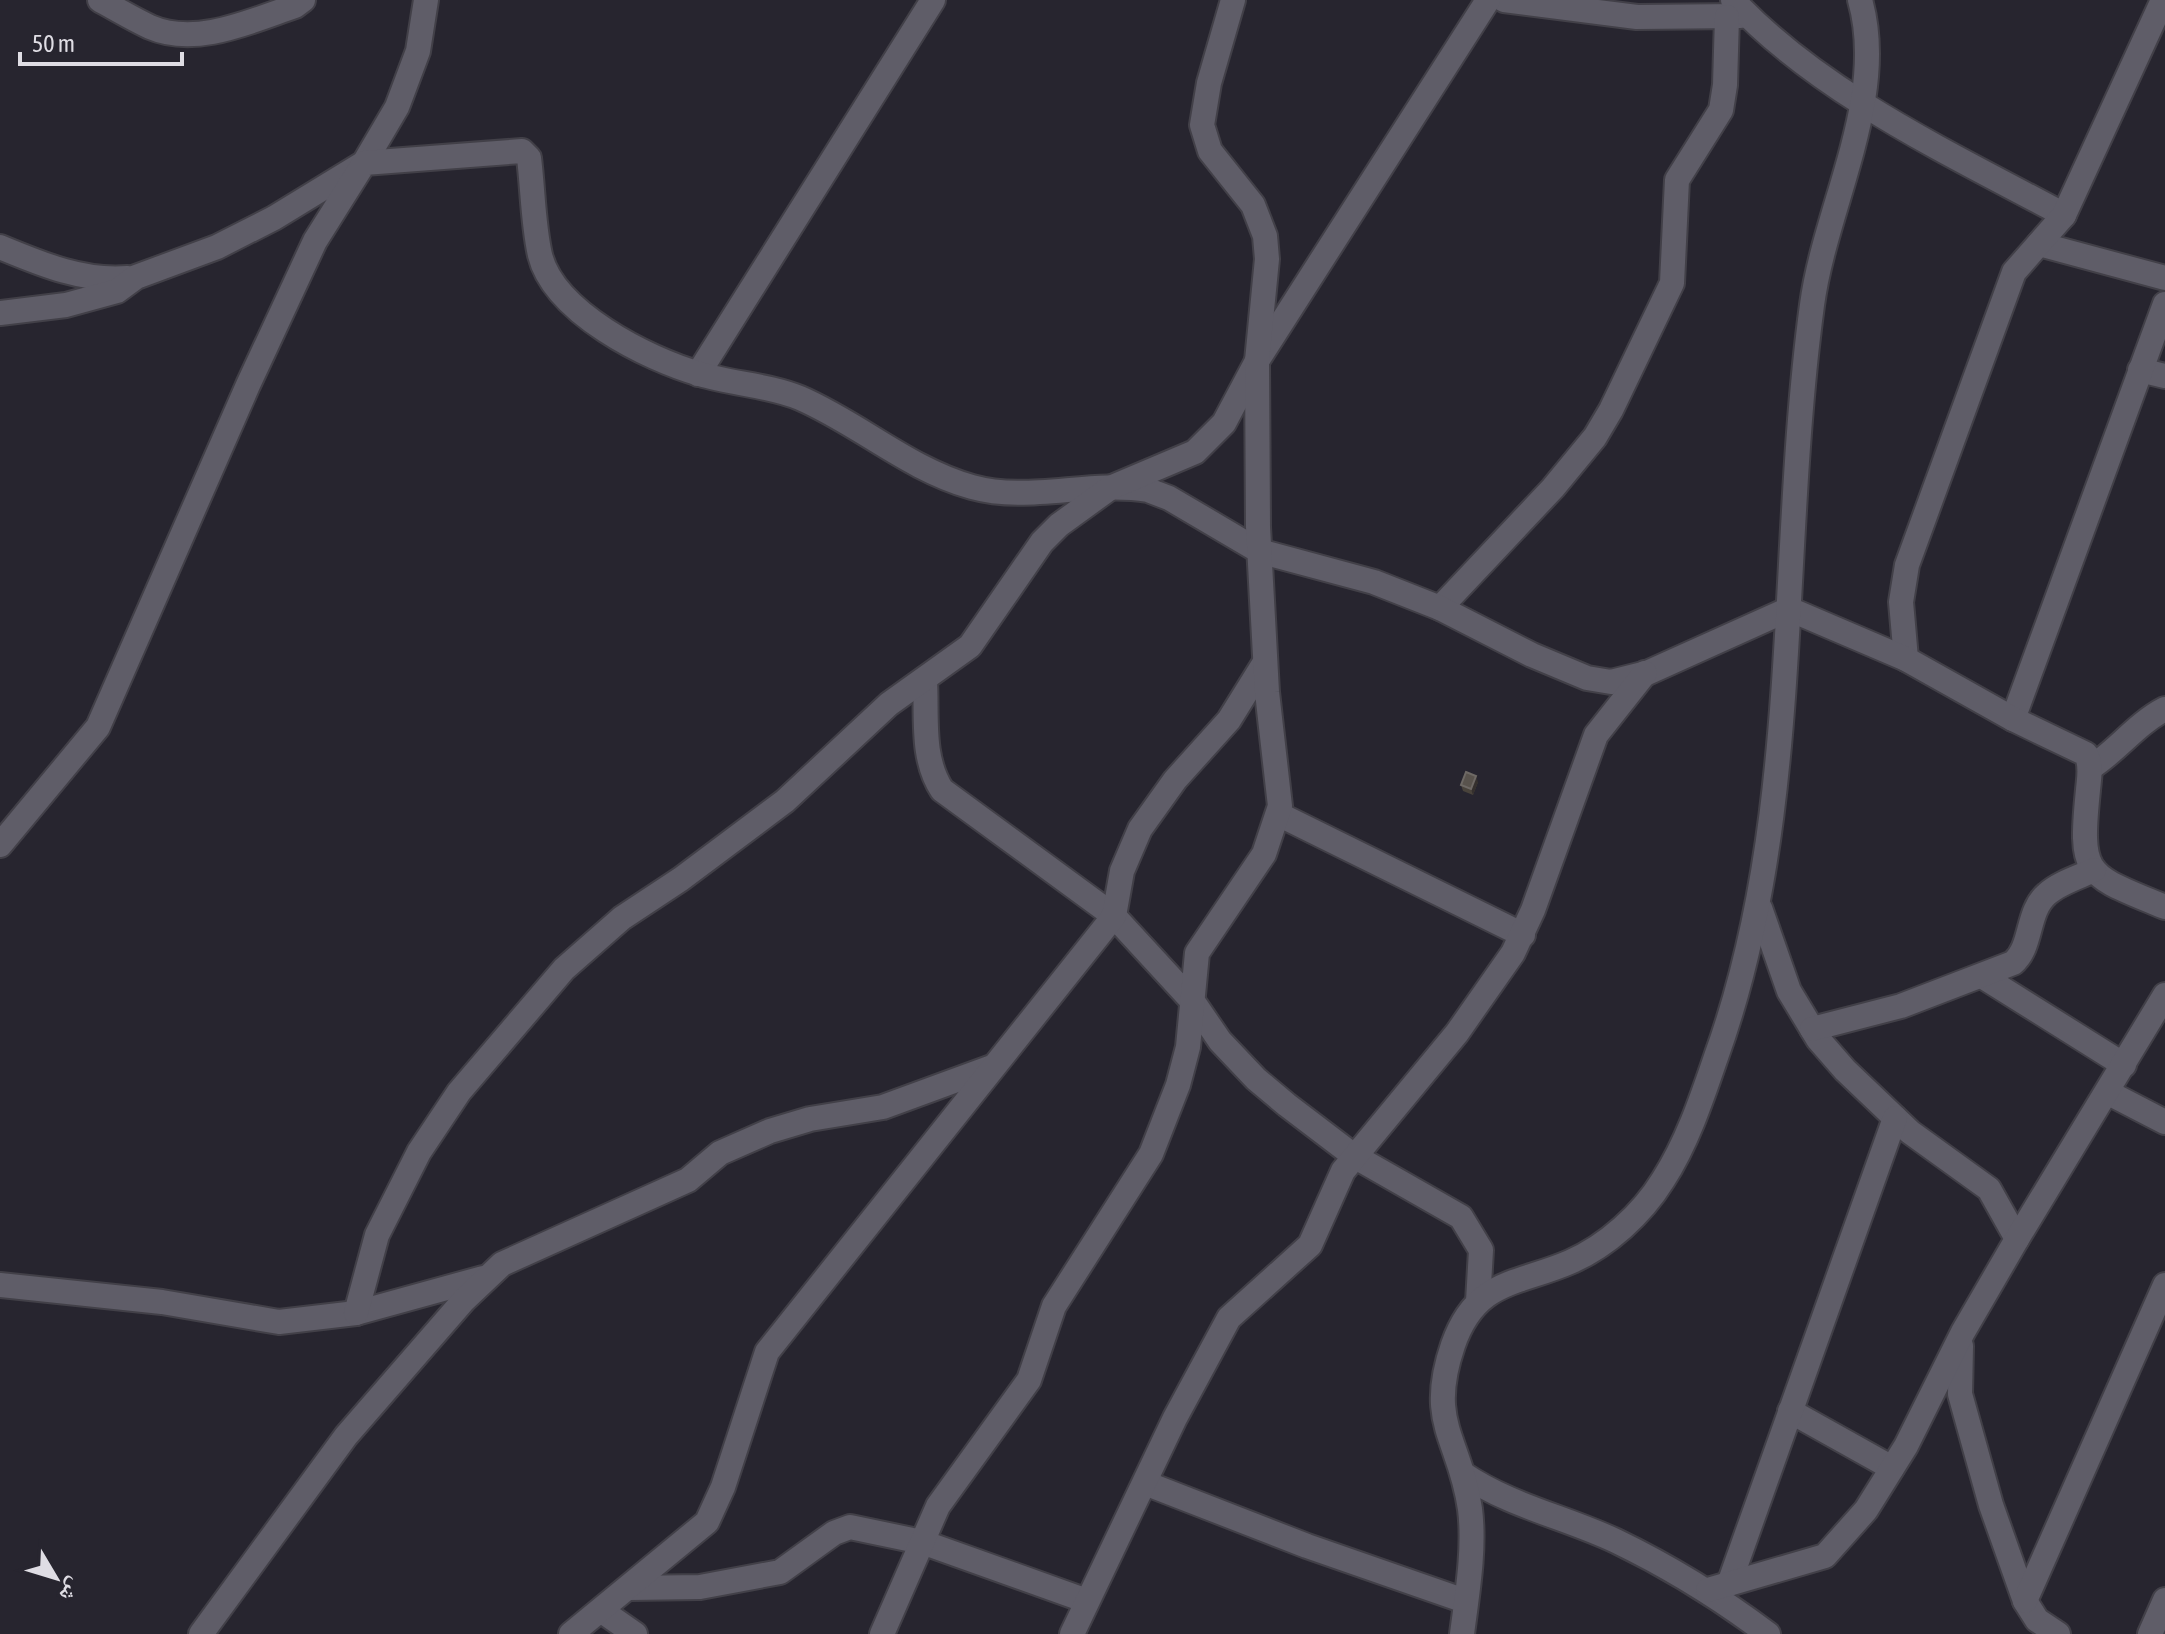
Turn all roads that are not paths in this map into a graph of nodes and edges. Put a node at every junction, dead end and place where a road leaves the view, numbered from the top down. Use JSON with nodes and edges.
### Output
{"nodes":[{"id":1,"x":100,"y":0,"type":"edge"},
{"id":2,"x":303,"y":0,"type":"edge"},
{"id":3,"x":426,"y":0,"type":"edge"},
{"id":4,"x":933,"y":0,"type":"edge"},
{"id":5,"x":1233,"y":0,"type":"edge"},
{"id":6,"x":1488,"y":0,"type":"edge"},
{"id":7,"x":1504,"y":0,"type":"edge"},
{"id":8,"x":1860,"y":0,"type":"edge"},
{"id":9,"x":2163,"y":0,"type":"edge"},
{"id":10,"x":1737,"y":11,"type":"edge"},
{"id":11,"x":1862,"y":103,"type":"junction"},
{"id":12,"x":364,"y":163,"type":"junction"},
{"id":13,"x":2064,"y":215,"type":"junction"},
{"id":14,"x":2039,"y":244,"type":"junction"},
{"id":15,"x":0,"y":247,"type":"edge"},
{"id":16,"x":136,"y":277,"type":"junction"},
{"id":17,"x":2165,"y":278,"type":"edge"},
{"id":18,"x":2165,"y":304,"type":"edge"},
{"id":19,"x":0,"y":313,"type":"edge"},
{"id":20,"x":1257,"y":361,"type":"junction"},
{"id":21,"x":2140,"y":370,"type":"junction"},
{"id":22,"x":698,"y":374,"type":"junction"},
{"id":23,"x":2165,"y":376,"type":"edge"},
{"id":24,"x":1110,"y":488,"type":"junction"},
{"id":25,"x":1259,"y":551,"type":"junction"},
{"id":26,"x":1440,"y":608,"type":"junction"},
{"id":27,"x":1789,"y":609,"type":"junction"},
{"id":28,"x":1906,"y":659,"type":"junction"},
{"id":29,"x":1265,"y":662,"type":"junction"},
{"id":30,"x":1645,"y":673,"type":"junction"},
{"id":31,"x":925,"y":680,"type":"junction"},
{"id":32,"x":2165,"y":709,"type":"edge"},
{"id":33,"x":2013,"y":719,"type":"junction"},
{"id":34,"x":2090,"y":768,"type":"junction"},
{"id":35,"x":1278,"y":814,"type":"junction"},
{"id":36,"x":0,"y":845,"type":"edge"},
{"id":37,"x":2094,"y":870,"type":"junction"},
{"id":38,"x":1759,"y":906,"type":"junction"},
{"id":39,"x":2165,"y":907,"type":"edge"},
{"id":40,"x":1114,"y":916,"type":"junction"},
{"id":41,"x":1523,"y":935,"type":"junction"},
{"id":42,"x":1982,"y":976,"type":"junction"},
{"id":43,"x":2165,"y":995,"type":"edge"},
{"id":44,"x":1194,"y":1003,"type":"junction"},
{"id":45,"x":1812,"y":1029,"type":"junction"},
{"id":46,"x":2124,"y":1065,"type":"junction"},
{"id":47,"x":995,"y":1067,"type":"junction"},
{"id":48,"x":2107,"y":1092,"type":"junction"},
{"id":49,"x":1895,"y":1118,"type":"junction"},
{"id":50,"x":2165,"y":1122,"type":"edge"},
{"id":51,"x":1354,"y":1156,"type":"junction"},
{"id":52,"x":2017,"y":1239,"type":"junction"},
{"id":53,"x":485,"y":1278,"type":"junction"},
{"id":54,"x":0,"y":1285,"type":"edge"},
{"id":55,"x":2165,"y":1285,"type":"edge"},
{"id":56,"x":1478,"y":1302,"type":"junction"},
{"id":57,"x":356,"y":1313,"type":"junction"},
{"id":58,"x":1963,"y":1332,"type":"junction"},
{"id":59,"x":1790,"y":1411,"type":"junction"},
{"id":60,"x":1892,"y":1468,"type":"junction"},
{"id":61,"x":1463,"y":1474,"type":"junction"},
{"id":62,"x":1145,"y":1483,"type":"junction"},
{"id":63,"x":922,"y":1542,"type":"junction"},
{"id":64,"x":1719,"y":1587,"type":"junction"},
{"id":65,"x":629,"y":1588,"type":"junction"},
{"id":66,"x":2165,"y":1600,"type":"edge"},
{"id":67,"x":1087,"y":1601,"type":"junction"},
{"id":68,"x":1465,"y":1601,"type":"junction"},
{"id":69,"x":2025,"y":1601,"type":"junction"},
{"id":70,"x":602,"y":1611,"type":"junction"},
{"id":71,"x":1463,"y":1633,"type":"edge"},
{"id":72,"x":201,"y":1634,"type":"edge"},
{"id":73,"x":571,"y":1634,"type":"edge"},
{"id":74,"x":635,"y":1634,"type":"edge"},
{"id":75,"x":882,"y":1634,"type":"edge"},
{"id":76,"x":1072,"y":1634,"type":"edge"},
{"id":77,"x":1768,"y":1634,"type":"edge"},
{"id":78,"x":2058,"y":1634,"type":"edge"},
{"id":79,"x":2150,"y":1634,"type":"edge"}],
"edges":[{"from":1,"to":2,"type":"street"},
{"from":3,"to":12,"type":"street"},
{"from":4,"to":22,"type":"street"},
{"from":5,"to":20,"type":"street"},
{"from":6,"to":20,"type":"street"},
{"from":7,"to":10,"type":"street"},
{"from":8,"to":11,"type":"street"},
{"from":9,"to":13,"type":"street"},
{"from":10,"to":11,"type":"street"},
{"from":10,"to":26,"type":"street"},
{"from":11,"to":13,"type":"street"},
{"from":11,"to":27,"type":"street"},
{"from":12,"to":16,"type":"street"},
{"from":12,"to":22,"type":"street"},
{"from":12,"to":36,"type":"street"},
{"from":13,"to":14,"type":"street"},
{"from":14,"to":17,"type":"street"},
{"from":14,"to":28,"type":"street"},
{"from":15,"to":16,"type":"street"},
{"from":16,"to":19,"type":"street"},
{"from":18,"to":21,"type":"street"},
{"from":20,"to":24,"type":"street"},
{"from":20,"to":25,"type":"street"},
{"from":21,"to":23,"type":"street"},
{"from":21,"to":33,"type":"street"},
{"from":22,"to":24,"type":"street"},
{"from":24,"to":25,"type":"street"},
{"from":24,"to":31,"type":"street"},
{"from":25,"to":26,"type":"street"},
{"from":25,"to":29,"type":"street"},
{"from":26,"to":30,"type":"street"},
{"from":27,"to":28,"type":"street"},
{"from":27,"to":30,"type":"street"},
{"from":27,"to":38,"type":"street"},
{"from":28,"to":33,"type":"street"},
{"from":29,"to":35,"type":"street"},
{"from":29,"to":40,"type":"street"},
{"from":30,"to":41,"type":"street"},
{"from":31,"to":40,"type":"street"},
{"from":31,"to":57,"type":"street"},
{"from":32,"to":34,"type":"street"},
{"from":33,"to":34,"type":"street"},
{"from":34,"to":37,"type":"street"},
{"from":35,"to":41,"type":"street"},
{"from":35,"to":44,"type":"street"},
{"from":37,"to":39,"type":"street"},
{"from":37,"to":42,"type":"street"},
{"from":38,"to":45,"type":"street"},
{"from":38,"to":56,"type":"street"},
{"from":40,"to":44,"type":"street"},
{"from":40,"to":47,"type":"street"},
{"from":41,"to":51,"type":"street"},
{"from":42,"to":45,"type":"street"},
{"from":42,"to":46,"type":"street"},
{"from":43,"to":46,"type":"street"},
{"from":44,"to":51,"type":"street"},
{"from":44,"to":63,"type":"street"},
{"from":45,"to":49,"type":"street"},
{"from":46,"to":48,"type":"street"},
{"from":47,"to":53,"type":"street"},
{"from":47,"to":65,"type":"street"},
{"from":48,"to":50,"type":"street"},
{"from":48,"to":52,"type":"street"},
{"from":49,"to":52,"type":"street"},
{"from":49,"to":59,"type":"street"},
{"from":51,"to":56,"type":"street"},
{"from":51,"to":62,"type":"street"},
{"from":52,"to":58,"type":"street"},
{"from":53,"to":57,"type":"street"},
{"from":53,"to":72,"type":"street"},
{"from":54,"to":57,"type":"street"},
{"from":55,"to":69,"type":"street"},
{"from":56,"to":61,"type":"street"},
{"from":58,"to":60,"type":"street"},
{"from":58,"to":69,"type":"street"},
{"from":59,"to":60,"type":"street"},
{"from":59,"to":64,"type":"street"},
{"from":60,"to":64,"type":"street"},
{"from":61,"to":64,"type":"street"},
{"from":61,"to":68,"type":"street"},
{"from":62,"to":67,"type":"street"},
{"from":62,"to":68,"type":"street"},
{"from":63,"to":65,"type":"street"},
{"from":63,"to":67,"type":"street"},
{"from":63,"to":75,"type":"street"},
{"from":64,"to":77,"type":"street"},
{"from":65,"to":70,"type":"street"},
{"from":66,"to":79,"type":"street"},
{"from":67,"to":76,"type":"street"},
{"from":68,"to":71,"type":"street"},
{"from":69,"to":78,"type":"street"},
{"from":70,"to":73,"type":"street"},
{"from":70,"to":74,"type":"street"}]}
